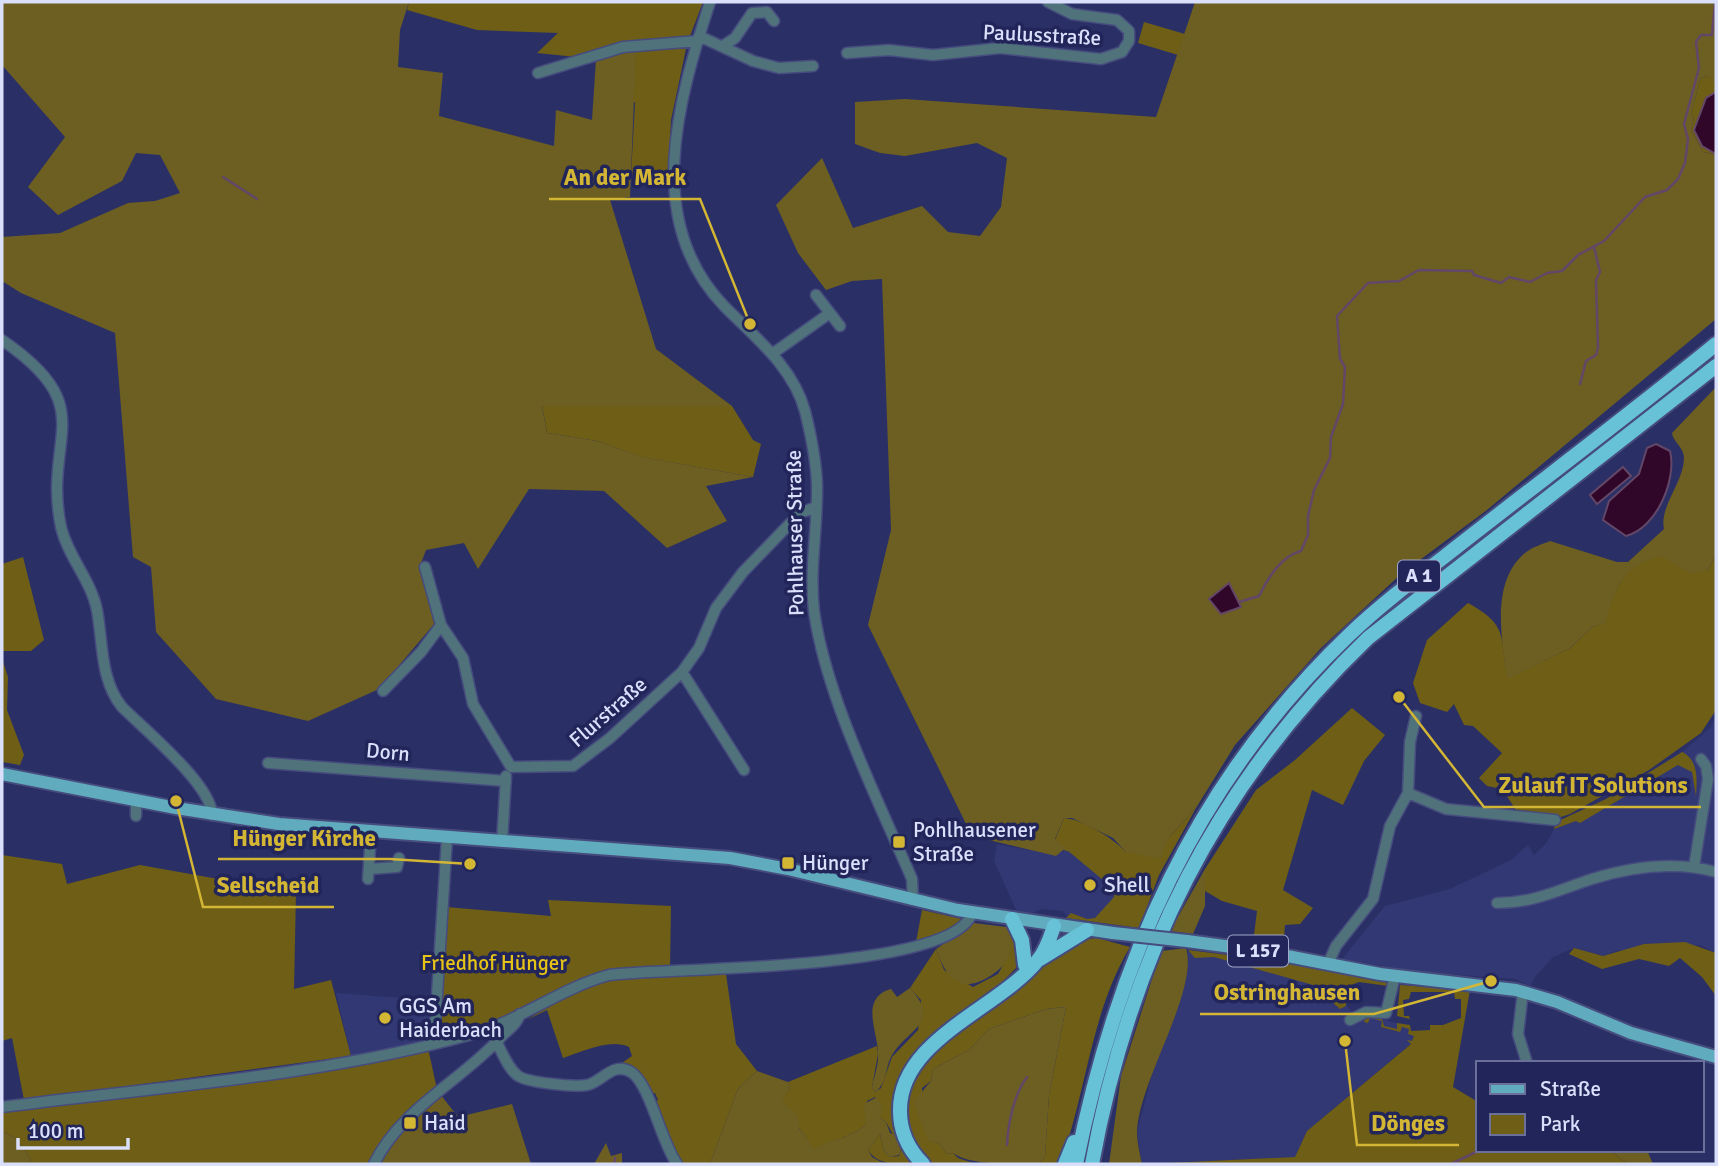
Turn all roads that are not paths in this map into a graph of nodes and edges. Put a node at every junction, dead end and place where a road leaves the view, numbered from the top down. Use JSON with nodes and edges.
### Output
{"nodes":[{"id":1,"x":710,"y":2,"type":"edge"},
{"id":2,"x":1048,"y":2,"type":"edge"},
{"id":3,"x":770,"y":16,"type":"dead end"},
{"id":4,"x":698,"y":38,"type":"junction"},
{"id":5,"x":723,"y":46,"type":"junction"},
{"id":6,"x":847,"y":52,"type":"dead end"},
{"id":7,"x":813,"y":66,"type":"dead end"},
{"id":8,"x":538,"y":73,"type":"dead end"},
{"id":9,"x":816,"y":295,"type":"dead end"},
{"id":10,"x":830,"y":313,"type":"junction"},
{"id":11,"x":840,"y":326,"type":"dead end"},
{"id":12,"x":2,"y":340,"type":"edge"},
{"id":13,"x":1716,"y":344,"type":"edge"},
{"id":14,"x":772,"y":354,"type":"junction"},
{"id":15,"x":1716,"y":366,"type":"edge"},
{"id":16,"x":816,"y":508,"type":"junction"},
{"id":17,"x":425,"y":567,"type":"dead end"},
{"id":18,"x":441,"y":625,"type":"junction"},
{"id":19,"x":682,"y":672,"type":"junction"},
{"id":20,"x":383,"y":691,"type":"dead end"},
{"id":21,"x":1416,"y":716,"type":"dead end"},
{"id":22,"x":1701,"y":759,"type":"dead end"},
{"id":23,"x":268,"y":763,"type":"dead end"},
{"id":24,"x":511,"y":767,"type":"junction"},
{"id":25,"x":744,"y":770,"type":"dead end"},
{"id":26,"x":2,"y":774,"type":"edge"},
{"id":27,"x":506,"y":781,"type":"junction"},
{"id":28,"x":1408,"y":793,"type":"junction"},
{"id":29,"x":136,"y":801,"type":"junction"},
{"id":30,"x":212,"y":815,"type":"junction"},
{"id":31,"x":136,"y":816,"type":"dead end"},
{"id":32,"x":1555,"y":820,"type":"dead end"},
{"id":33,"x":371,"y":832,"type":"junction"},
{"id":34,"x":447,"y":838,"type":"junction"},
{"id":35,"x":502,"y":842,"type":"junction"},
{"id":36,"x":399,"y":858,"type":"dead end"},
{"id":37,"x":1695,"y":867,"type":"junction"},
{"id":38,"x":1716,"y":872,"type":"edge"},
{"id":39,"x":908,"y":899,"type":"junction"},
{"id":40,"x":1497,"y":903,"type":"dead end"},
{"id":41,"x":972,"y":913,"type":"junction"},
{"id":42,"x":1012,"y":919,"type":"junction"},
{"id":43,"x":1049,"y":926,"type":"junction"},
{"id":44,"x":1087,"y":930,"type":"junction"},
{"id":45,"x":1032,"y":962,"type":"junction"},
{"id":46,"x":1328,"y":964,"type":"junction"},
{"id":47,"x":1395,"y":976,"type":"junction"},
{"id":48,"x":1523,"y":991,"type":"junction"},
{"id":49,"x":520,"y":1014,"type":"junction"},
{"id":50,"x":1350,"y":1020,"type":"dead end"},
{"id":51,"x":434,"y":1043,"type":"junction"},
{"id":52,"x":497,"y":1043,"type":"junction"},
{"id":53,"x":1716,"y":1057,"type":"edge"},
{"id":54,"x":1526,"y":1061,"type":"edge"},
{"id":55,"x":1089,"y":1105,"type":"junction"},
{"id":56,"x":2,"y":1107,"type":"edge"},
{"id":57,"x":374,"y":1164,"type":"edge"},
{"id":58,"x":677,"y":1164,"type":"edge"},
{"id":59,"x":923,"y":1164,"type":"edge"},
{"id":60,"x":1065,"y":1164,"type":"edge"},
{"id":61,"x":1076,"y":1164,"type":"edge"},
{"id":62,"x":1092,"y":1164,"type":"edge"}],
"edges":[{"from":1,"to":4,"type":"street","name":"Pohlhauser Straße"},
{"from":2,"to":6,"type":"street","name":"Paulusstraße"},
{"from":3,"to":5,"type":"street"},
{"from":4,"to":5,"type":"street"},
{"from":4,"to":8,"type":"street"},
{"from":4,"to":14,"type":"street","name":"Pohlhauser Straße"},
{"from":5,"to":7,"type":"street"},
{"from":9,"to":10,"type":"street"},
{"from":10,"to":11,"type":"street"},
{"from":10,"to":14,"type":"street"},
{"from":12,"to":30,"type":"street"},
{"from":13,"to":55,"type":"highway","number":"A 1"},
{"from":14,"to":16,"type":"street","name":"Pohlhauser Straße"},
{"from":15,"to":62,"type":"highway","number":"A 1"},
{"from":16,"to":19,"type":"street","name":"Flurstraße"},
{"from":16,"to":39,"type":"street","name":"Pohlhauser Straße"},
{"from":17,"to":18,"type":"street"},
{"from":18,"to":20,"type":"street"},
{"from":18,"to":24,"type":"street"},
{"from":19,"to":24,"type":"street","name":"Flurstraße"},
{"from":19,"to":25,"type":"street"},
{"from":21,"to":28,"type":"street"},
{"from":22,"to":37,"type":"street"},
{"from":23,"to":27,"type":"street","name":"Dorn"},
{"from":24,"to":27,"type":"street"},
{"from":26,"to":29,"type":"main road","number":"L 157"},
{"from":27,"to":35,"type":"street"},
{"from":28,"to":32,"type":"street"},
{"from":28,"to":46,"type":"street"},
{"from":29,"to":30,"type":"main road","number":"L 157"},
{"from":29,"to":31,"type":"street"},
{"from":30,"to":33,"type":"main road","number":"L 157"},
{"from":33,"to":34,"type":"main road","number":"L 157"},
{"from":33,"to":36,"type":"street"},
{"from":34,"to":35,"type":"main road","number":"L 157"},
{"from":34,"to":51,"type":"street"},
{"from":35,"to":39,"type":"main road","number":"L 157"},
{"from":37,"to":38,"type":"street"},
{"from":37,"to":40,"type":"street"},
{"from":39,"to":41,"type":"main road","number":"L 157"},
{"from":41,"to":42,"type":"main road","number":"L 157"},
{"from":41,"to":49,"type":"street"},
{"from":42,"to":43,"type":"main road","number":"L 157"},
{"from":42,"to":45,"type":"highway"},
{"from":43,"to":44,"type":"main road","number":"L 157"},
{"from":43,"to":45,"type":"highway"},
{"from":44,"to":45,"type":"highway"},
{"from":44,"to":46,"type":"main road","number":"L 157","bridge":true},
{"from":45,"to":59,"type":"highway"},
{"from":46,"to":47,"type":"main road","number":"L 157"},
{"from":47,"to":48,"type":"main road","number":"L 157"},
{"from":47,"to":50,"type":"street"},
{"from":48,"to":53,"type":"main road","number":"L 157"},
{"from":48,"to":54,"type":"street"},
{"from":49,"to":51,"type":"street"},
{"from":49,"to":52,"type":"street"},
{"from":51,"to":56,"type":"street"},
{"from":52,"to":57,"type":"street"},
{"from":52,"to":58,"type":"street"},
{"from":55,"to":60,"type":"highway"},
{"from":55,"to":61,"type":"highway","number":"A 1"}]}
